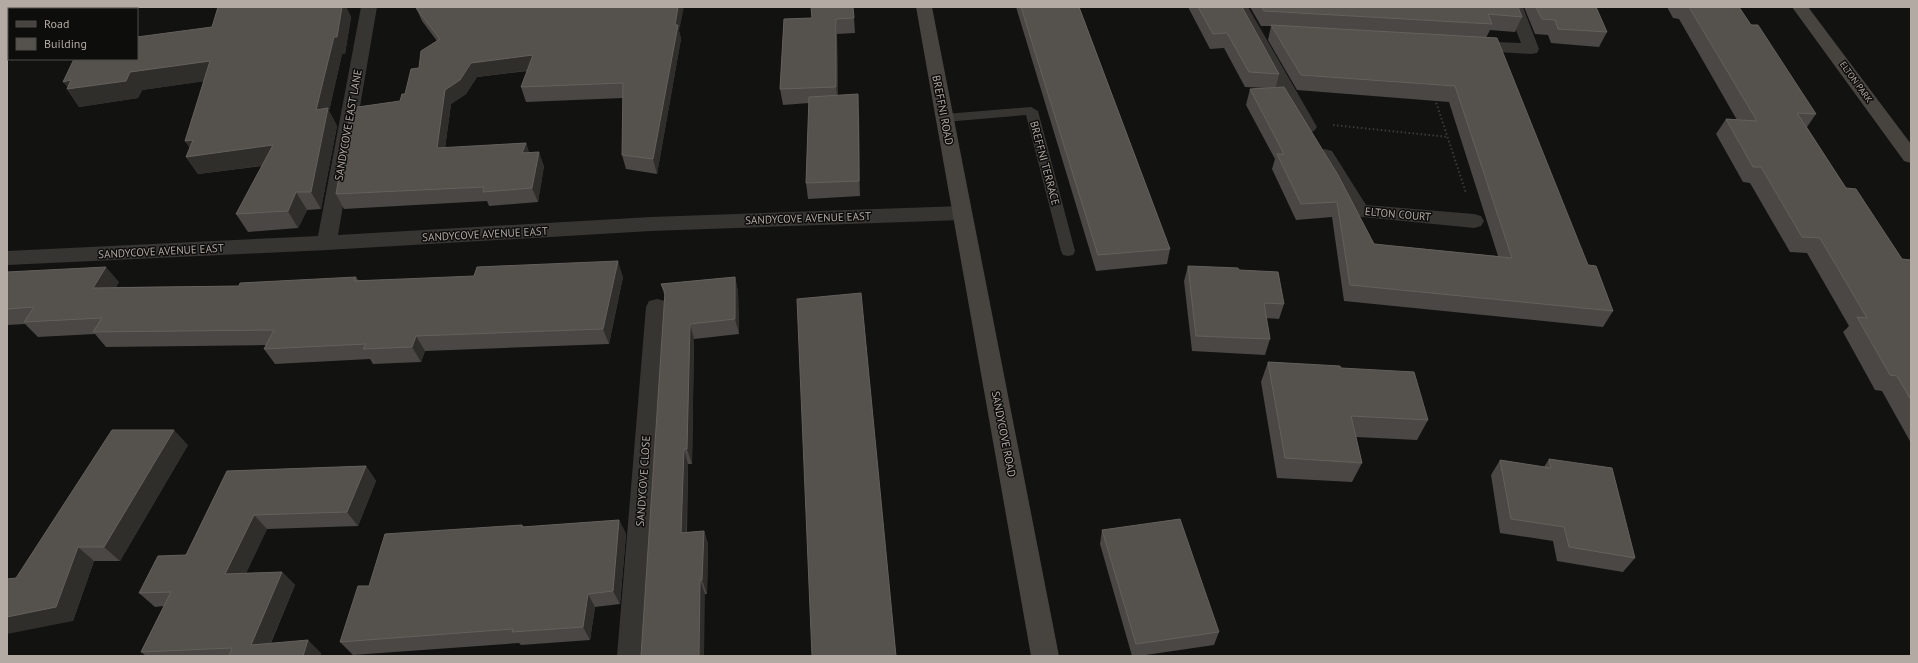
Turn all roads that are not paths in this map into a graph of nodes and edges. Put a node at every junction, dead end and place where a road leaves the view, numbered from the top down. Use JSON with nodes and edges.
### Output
{"nodes":[{"id":1,"x":369,"y":7,"type":"edge"},
{"id":2,"x":924,"y":7,"type":"edge"},
{"id":3,"x":1240,"y":7,"type":"edge"},
{"id":4,"x":1515,"y":7,"type":"edge"},
{"id":5,"x":1800,"y":7,"type":"edge"},
{"id":6,"x":1455,"y":45,"type":"edge"},
{"id":7,"x":945,"y":118,"type":"junction"},
{"id":8,"x":1911,"y":157,"type":"edge"},
{"id":9,"x":962,"y":213,"type":"junction"},
{"id":10,"x":1474,"y":220,"type":"road end"},
{"id":11,"x":327,"y":244,"type":"junction"},
{"id":12,"x":1068,"y":251,"type":"dead end"},
{"id":13,"x":7,"y":258,"type":"edge"},
{"id":14,"x":657,"y":307,"type":"dead end"},
{"id":15,"x":631,"y":656,"type":"edge"},
{"id":16,"x":1046,"y":656,"type":"edge"}],
"edges":[{"from":1,"to":11,"type":"street","name":"SANDYCOVE EAST LANE"},
{"from":2,"to":7,"type":"main road","name":"BREFFNI ROAD"},
{"from":3,"to":10,"type":"street","name":"ELTON COURT"},
{"from":4,"to":6,"type":"street"},
{"from":5,"to":8,"type":"main road","name":"ELTON PARK"},
{"from":7,"to":9,"type":"main road","name":"BREFFNI ROAD"},
{"from":7,"to":12,"type":"lane","name":"BREFFNI TERRACE"},
{"from":9,"to":11,"type":"street","name":"SANDYCOVE AVENUE EAST"},
{"from":9,"to":16,"type":"main road","name":"SANDYCOVE ROAD"},
{"from":11,"to":13,"type":"street","name":"SANDYCOVE AVENUE EAST"},
{"from":14,"to":15,"type":"street","name":"SANDYCOVE CLOSE"}]}
